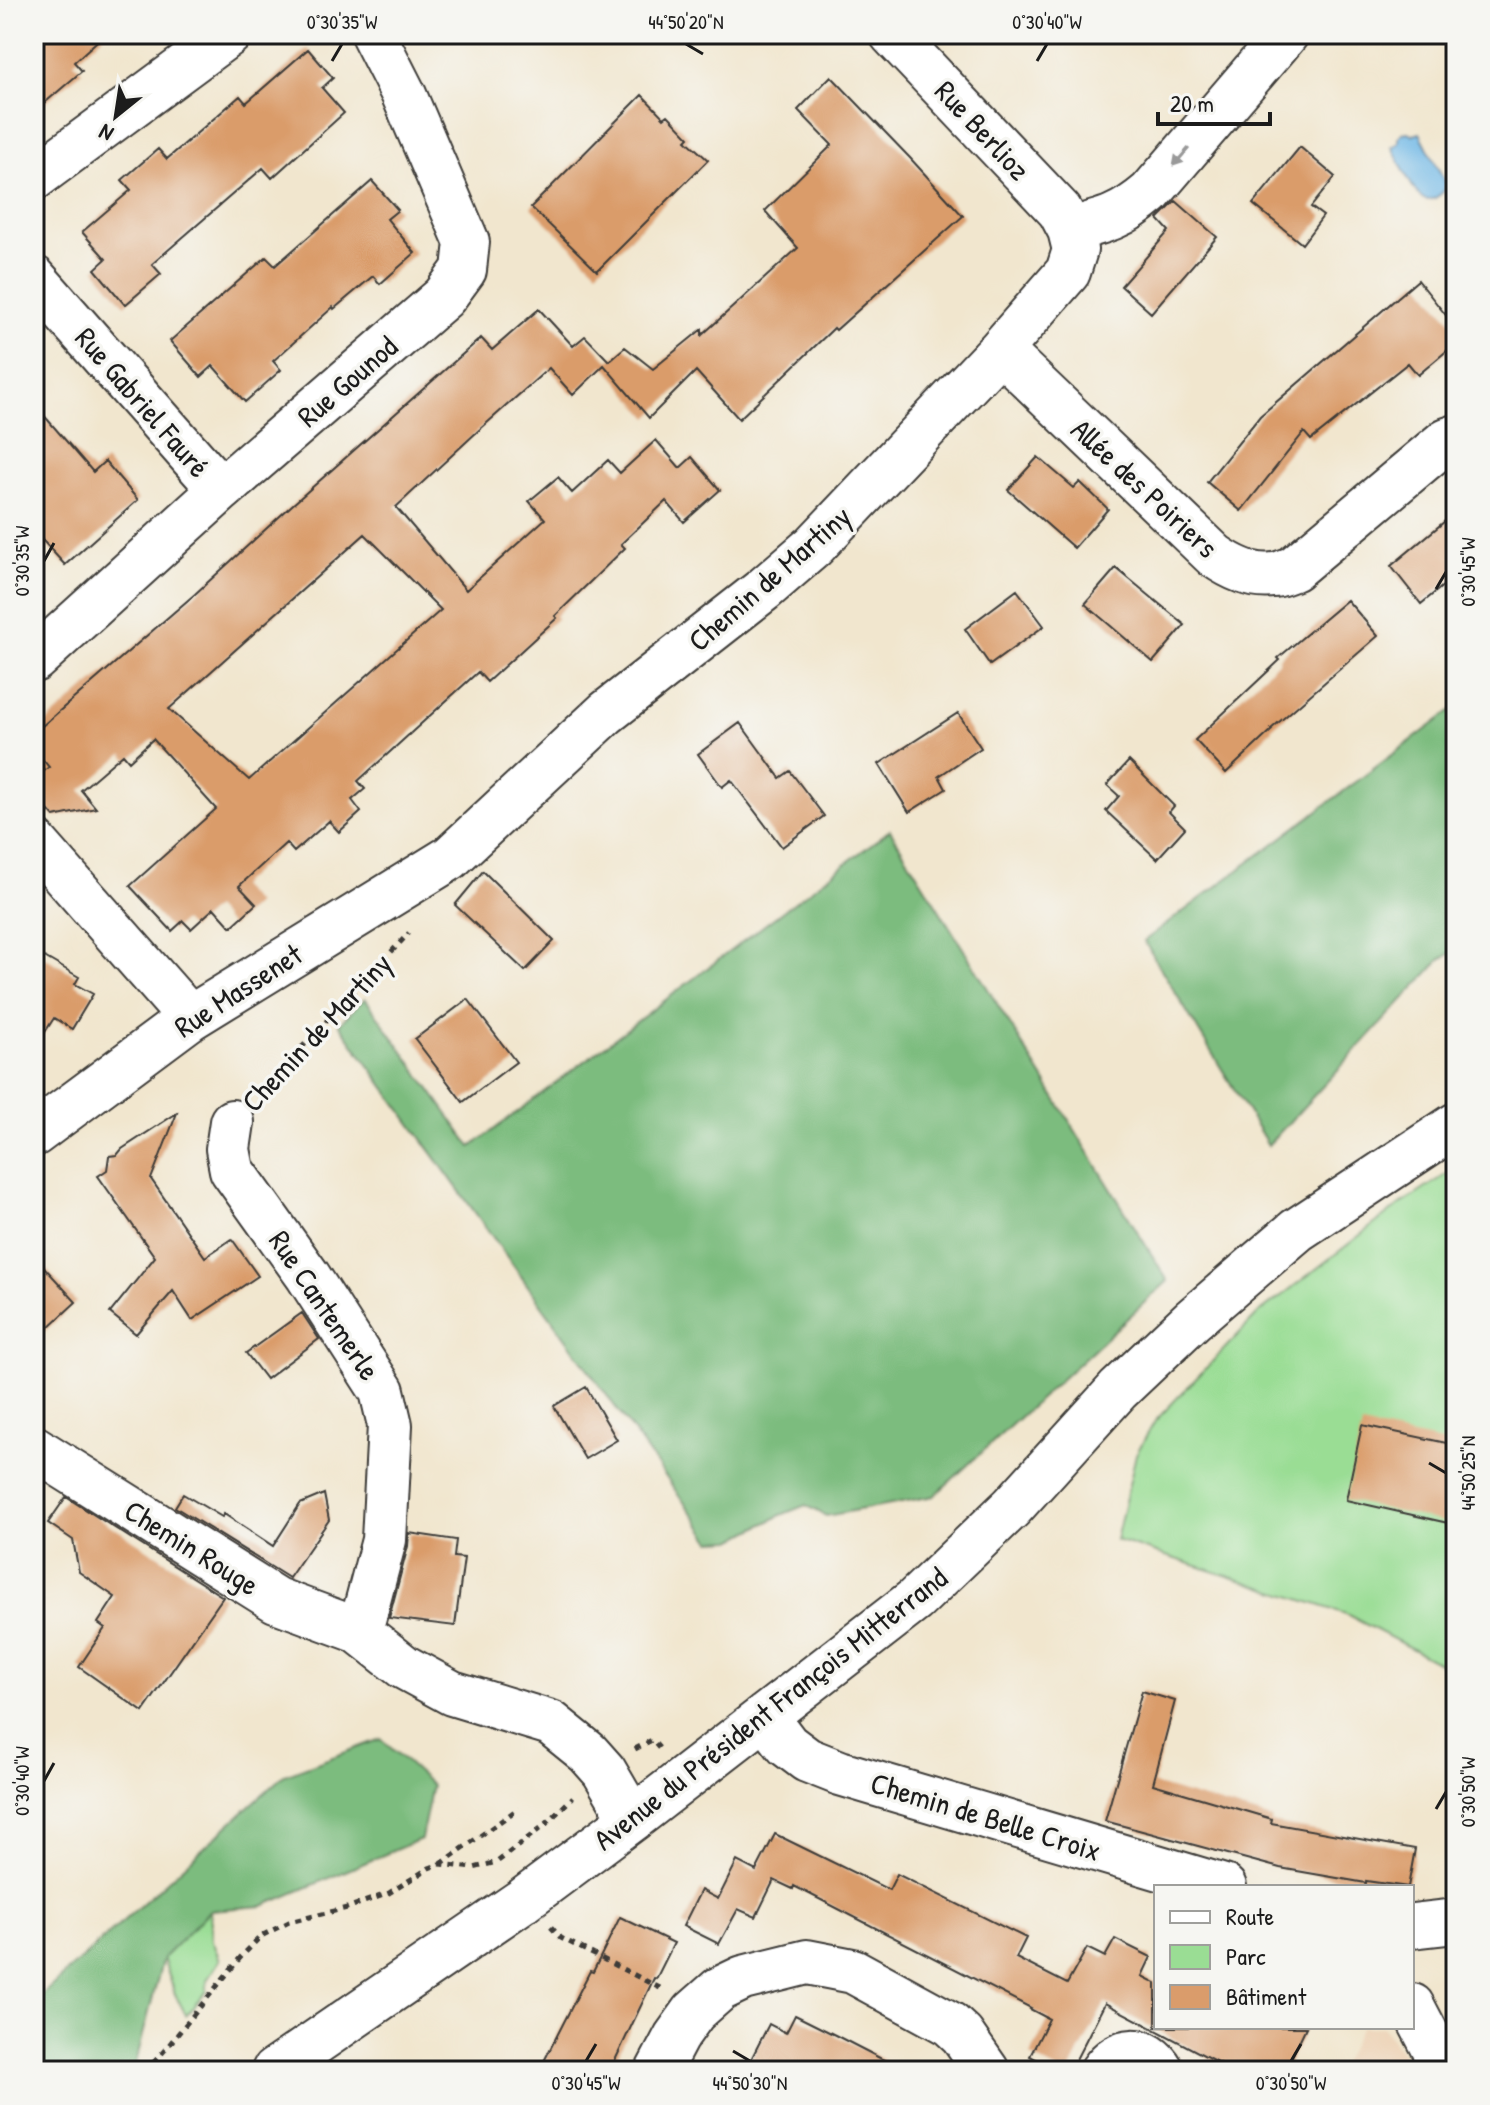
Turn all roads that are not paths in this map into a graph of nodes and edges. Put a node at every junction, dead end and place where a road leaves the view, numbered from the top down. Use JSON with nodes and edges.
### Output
{"nodes":[{"id":1,"x":229,"y":34,"type":"edge"},
{"id":2,"x":373,"y":34,"type":"edge"},
{"id":3,"x":892,"y":34,"type":"edge"},
{"id":4,"x":1286,"y":34,"type":"edge"},
{"id":5,"x":34,"y":178,"type":"edge"},
{"id":6,"x":1070,"y":230,"type":"junction"},
{"id":7,"x":34,"y":278,"type":"edge"},
{"id":8,"x":1000,"y":350,"type":"junction"},
{"id":9,"x":1456,"y":437,"type":"edge"},
{"id":10,"x":221,"y":490,"type":"junction"},
{"id":11,"x":34,"y":660,"type":"edge"},
{"id":12,"x":34,"y":841,"type":"edge"},
{"id":13,"x":450,"y":858,"type":"joint"},
{"id":14,"x":190,"y":1018,"type":"junction"},
{"id":15,"x":232,"y":1122,"type":"road end"},
{"id":16,"x":1456,"y":1125,"type":"edge"},
{"id":17,"x":34,"y":1134,"type":"edge"},
{"id":18,"x":34,"y":1448,"type":"edge"},
{"id":19,"x":357,"y":1630,"type":"junction"},
{"id":20,"x":765,"y":1716,"type":"junction"},
{"id":21,"x":635,"y":1817,"type":"junction"},
{"id":22,"x":1217,"y":1885,"type":"edge"},
{"id":23,"x":1456,"y":1921,"type":"edge"},
{"id":24,"x":1414,"y":1926,"type":"edge"},
{"id":25,"x":1414,"y":2010,"type":"edge"},
{"id":26,"x":274,"y":2071,"type":"edge"},
{"id":27,"x":658,"y":2071,"type":"edge"},
{"id":28,"x":987,"y":2071,"type":"edge"},
{"id":29,"x":1102,"y":2071,"type":"edge"},
{"id":30,"x":1162,"y":2071,"type":"edge"},
{"id":31,"x":1446,"y":2071,"type":"edge"}],
"edges":[{"from":1,"to":5,"type":"street"},
{"from":2,"to":10,"type":"street","name":"Rue Gounod"},
{"from":3,"to":6,"type":"street","name":"Rue Berlioz"},
{"from":4,"to":6,"type":"street","one_way":true},
{"from":6,"to":8,"type":"street","name":"Chemin de Martiny"},
{"from":7,"to":10,"type":"street","name":"Rue Gabriel Fauré"},
{"from":8,"to":9,"type":"street","name":"Allée des Poiriers"},
{"from":8,"to":13,"type":"street","name":"Chemin de Martiny"},
{"from":10,"to":11,"type":"street","name":"Rue Gounod"},
{"from":12,"to":14,"type":"street"},
{"from":13,"to":14,"type":"street","name":"Rue Massenet"},
{"from":14,"to":17,"type":"street","name":"Rue Massenet"},
{"from":15,"to":19,"type":"street","name":"Rue Cantemerle"},
{"from":16,"to":20,"type":"street","name":"Avenue du Président François Mitterrand"},
{"from":18,"to":19,"type":"street","name":"Chemin Rouge"},
{"from":19,"to":21,"type":"street"},
{"from":20,"to":21,"type":"street","name":"Avenue du Président François Mitterrand"},
{"from":20,"to":22,"type":"street","name":"Chemin de Belle Croix"},
{"from":21,"to":26,"type":"street","name":"Avenue du Président François Mitterrand"},
{"from":23,"to":24,"type":"street"},
{"from":25,"to":31,"type":"street"},
{"from":27,"to":28,"type":"street"},
{"from":29,"to":30,"type":"street"}]}
